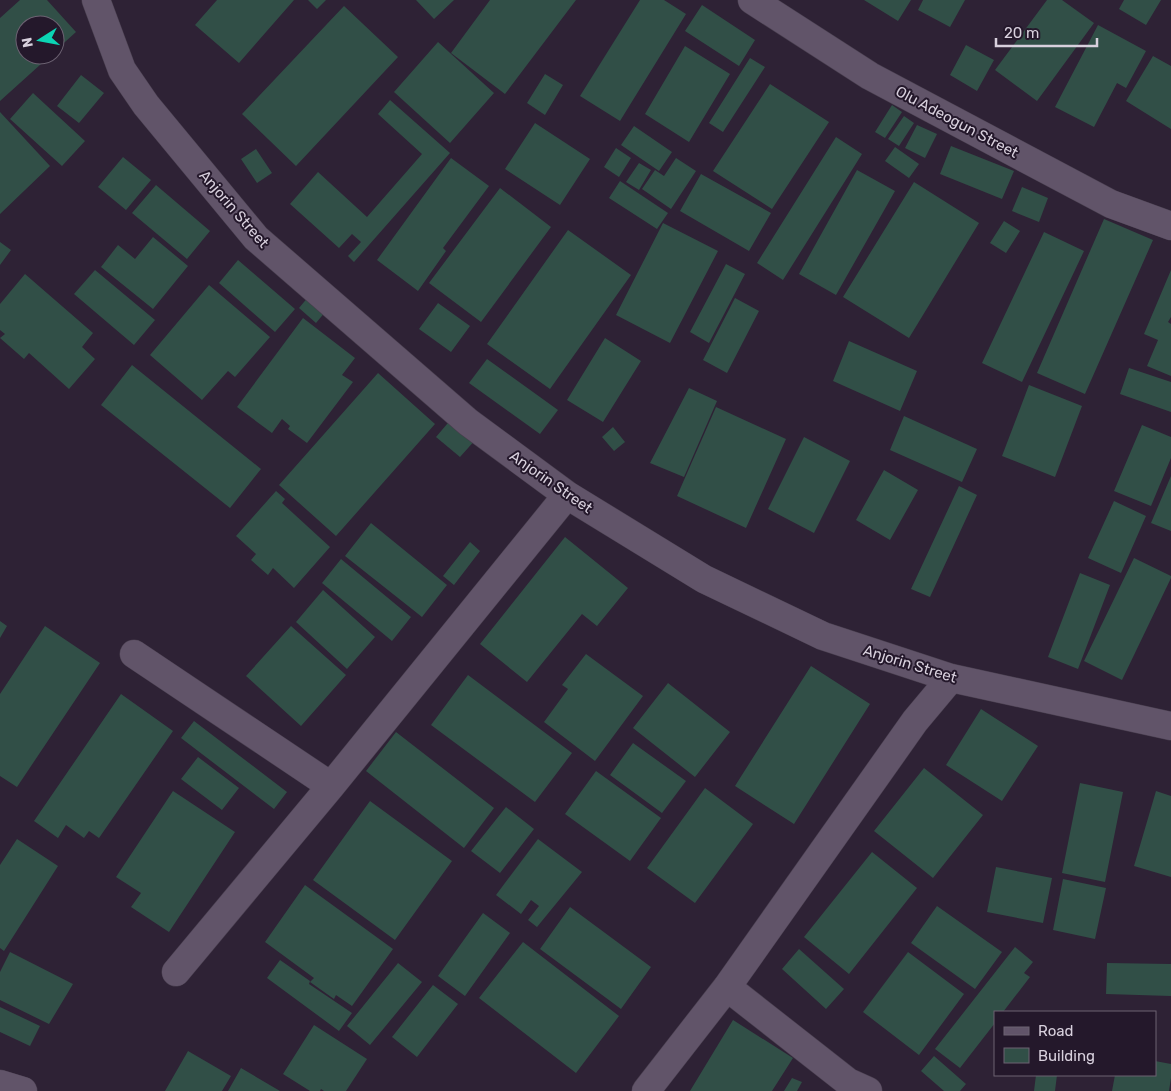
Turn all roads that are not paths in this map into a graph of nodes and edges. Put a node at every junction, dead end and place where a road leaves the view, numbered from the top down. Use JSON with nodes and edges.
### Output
{"nodes":[{"id":1,"x":96,"y":0,"type":"edge"},
{"id":2,"x":752,"y":0,"type":"edge"},
{"id":3,"x":1171,"y":226,"type":"edge"},
{"id":4,"x":567,"y":496,"type":"junction"},
{"id":5,"x":134,"y":654,"type":"dead end"},
{"id":6,"x":951,"y":678,"type":"junction"},
{"id":7,"x":1171,"y":726,"type":"edge"},
{"id":8,"x":332,"y":786,"type":"junction"},
{"id":9,"x":176,"y":972,"type":"dead end"},
{"id":10,"x":727,"y":987,"type":"junction"},
{"id":11,"x":0,"y":1084,"type":"edge"},
{"id":12,"x":24,"y":1091,"type":"edge"},
{"id":13,"x":646,"y":1091,"type":"edge"},
{"id":14,"x":868,"y":1091,"type":"edge"}],
"edges":[{"from":1,"to":4,"type":"street","name":"Anjorin Street"},
{"from":2,"to":3,"type":"street","name":"Olu Adeogun Street"},
{"from":4,"to":6,"type":"street","name":"Anjorin Street"},
{"from":4,"to":8,"type":"street"},
{"from":5,"to":8,"type":"street"},
{"from":6,"to":7,"type":"street","name":"Anjorin Street"},
{"from":6,"to":10,"type":"street"},
{"from":8,"to":9,"type":"street"},
{"from":10,"to":13,"type":"street"},
{"from":10,"to":14,"type":"street"},
{"from":11,"to":12,"type":"street"}]}
